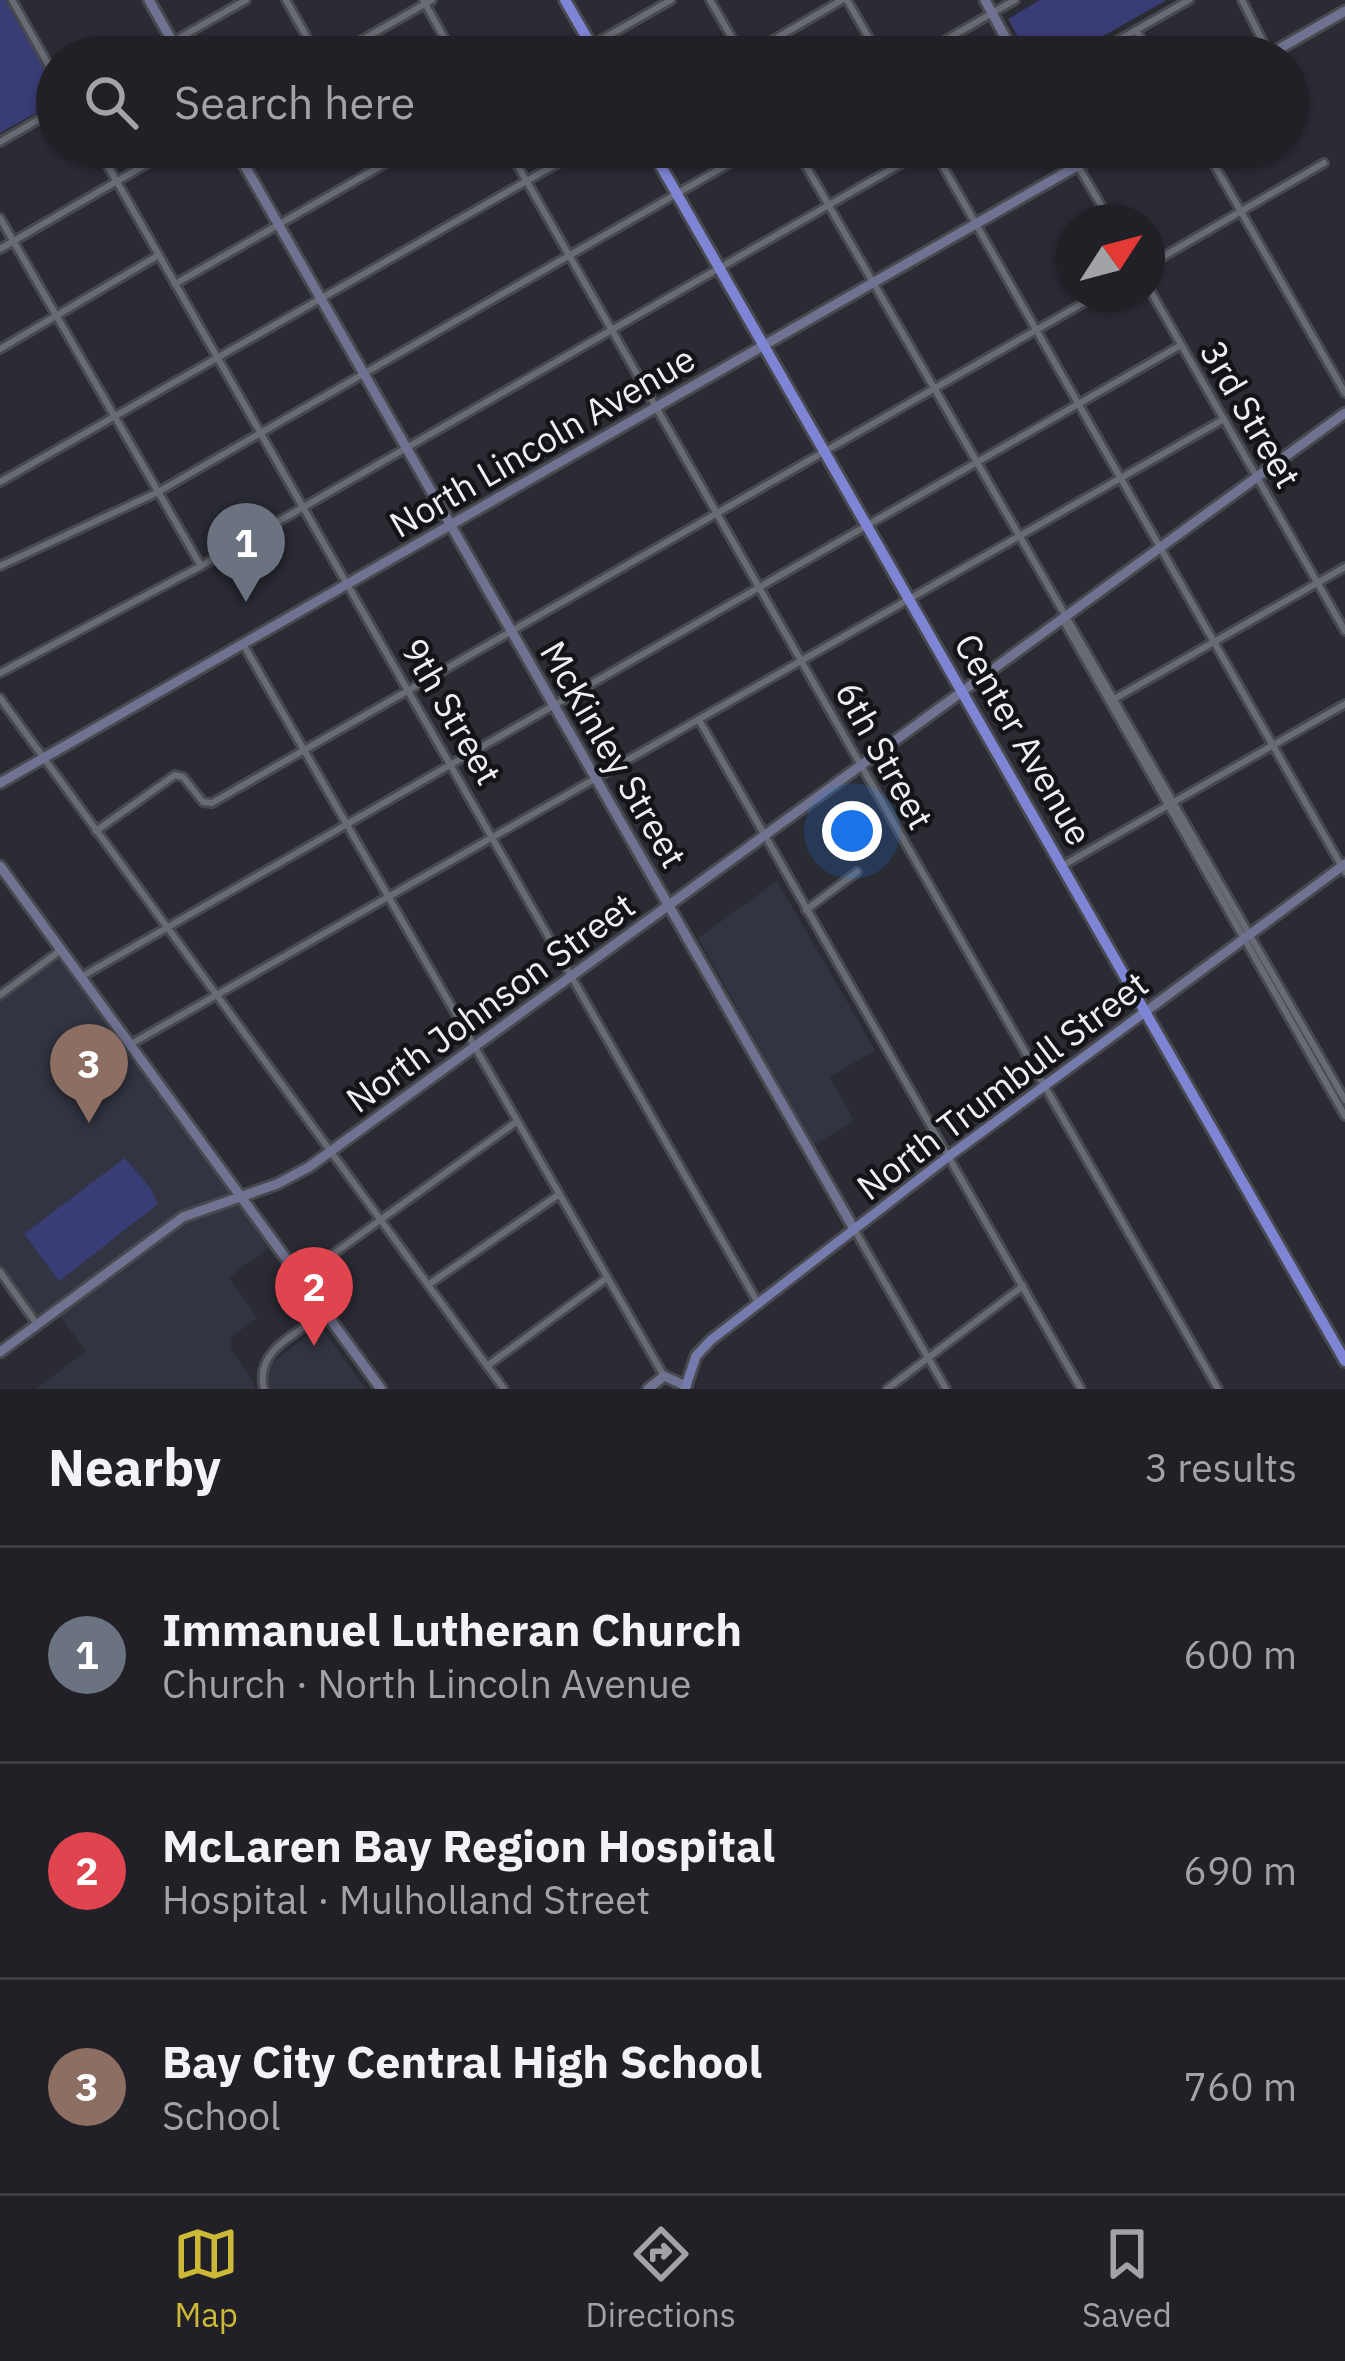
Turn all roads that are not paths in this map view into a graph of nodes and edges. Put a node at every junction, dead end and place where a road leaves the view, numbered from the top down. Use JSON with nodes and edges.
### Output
{"nodes":[{"id":1,"x":12,"y":0,"type":"edge"},
{"id":2,"x":149,"y":0,"type":"edge"},
{"id":3,"x":245,"y":0,"type":"edge"},
{"id":4,"x":286,"y":0,"type":"edge"},
{"id":5,"x":565,"y":0,"type":"edge"},
{"id":6,"x":671,"y":0,"type":"edge"},
{"id":7,"x":710,"y":0,"type":"edge"},
{"id":8,"x":845,"y":0,"type":"edge"},
{"id":9,"x":986,"y":0,"type":"edge"},
{"id":10,"x":1015,"y":0,"type":"edge"},
{"id":11,"x":1189,"y":0,"type":"edge"},
{"id":12,"x":1242,"y":0,"type":"edge"},
{"id":13,"x":427,"y":1,"type":"edge"},
{"id":14,"x":1345,"y":11,"type":"edge"},
{"id":15,"x":993,"y":13,"type":"junction"},
{"id":16,"x":1136,"y":30,"type":"junction"},
{"id":17,"x":169,"y":36,"type":"edge"},
{"id":18,"x":182,"y":36,"type":"edge"},
{"id":19,"x":307,"y":36,"type":"edge"},
{"id":20,"x":368,"y":36,"type":"edge"},
{"id":21,"x":444,"y":36,"type":"edge"},
{"id":22,"x":585,"y":36,"type":"edge"},
{"id":23,"x":617,"y":36,"type":"edge"},
{"id":24,"x":731,"y":36,"type":"edge"},
{"id":25,"x":781,"y":36,"type":"edge"},
{"id":26,"x":867,"y":36,"type":"edge"},
{"id":27,"x":953,"y":36,"type":"edge"},
{"id":28,"x":1005,"y":36,"type":"edge"},
{"id":29,"x":1126,"y":36,"type":"edge"},
{"id":30,"x":1140,"y":36,"type":"edge"},
{"id":31,"x":1258,"y":36,"type":"edge"},
{"id":32,"x":1302,"y":36,"type":"edge"},
{"id":33,"x":36,"y":43,"type":"edge"},
{"id":34,"x":36,"y":121,"type":"edge"},
{"id":35,"x":0,"y":142,"type":"edge"},
{"id":36,"x":1324,"y":164,"type":"dead end"},
{"id":37,"x":109,"y":168,"type":"edge"},
{"id":38,"x":139,"y":168,"type":"edge"},
{"id":39,"x":245,"y":168,"type":"edge"},
{"id":40,"x":377,"y":168,"type":"edge"},
{"id":41,"x":519,"y":168,"type":"edge"},
{"id":42,"x":550,"y":168,"type":"edge"},
{"id":43,"x":662,"y":168,"type":"edge"},
{"id":44,"x":722,"y":168,"type":"edge"},
{"id":45,"x":807,"y":168,"type":"edge"},
{"id":46,"x":894,"y":168,"type":"edge"},
{"id":47,"x":943,"y":168,"type":"edge"},
{"id":48,"x":1074,"y":168,"type":"edge"},
{"id":49,"x":1079,"y":168,"type":"edge"},
{"id":50,"x":1216,"y":168,"type":"edge"},
{"id":51,"x":116,"y":181,"type":"junction"},
{"id":52,"x":527,"y":181,"type":"junction"},
{"id":53,"x":677,"y":194,"type":"junction"},
{"id":54,"x":1100,"y":204,"type":"edge"},
{"id":55,"x":829,"y":205,"type":"junction"},
{"id":56,"x":1242,"y":212,"type":"junction"},
{"id":57,"x":0,"y":218,"type":"edge"},
{"id":58,"x":976,"y":224,"type":"junction"},
{"id":59,"x":278,"y":225,"type":"junction"},
{"id":60,"x":14,"y":241,"type":"junction"},
{"id":61,"x":0,"y":249,"type":"edge"},
{"id":62,"x":159,"y":255,"type":"junction"},
{"id":63,"x":569,"y":256,"type":"junction"},
{"id":64,"x":1165,"y":256,"type":"edge"},
{"id":65,"x":720,"y":268,"type":"junction"},
{"id":66,"x":873,"y":282,"type":"junction"},
{"id":67,"x":175,"y":284,"type":"junction"},
{"id":68,"x":321,"y":298,"type":"junction"},
{"id":69,"x":1068,"y":312,"type":"edge"},
{"id":70,"x":1162,"y":312,"type":"edge"},
{"id":71,"x":56,"y":315,"type":"junction"},
{"id":72,"x":612,"y":329,"type":"junction"},
{"id":73,"x":1036,"y":331,"type":"junction"},
{"id":74,"x":764,"y":344,"type":"junction"},
{"id":75,"x":1181,"y":345,"type":"junction"},
{"id":76,"x":0,"y":349,"type":"edge"},
{"id":77,"x":218,"y":358,"type":"junction"},
{"id":78,"x":364,"y":374,"type":"junction"},
{"id":79,"x":933,"y":389,"type":"junction"},
{"id":80,"x":1345,"y":393,"type":"edge"},
{"id":81,"x":1078,"y":406,"type":"junction"},
{"id":82,"x":655,"y":407,"type":"junction"},
{"id":83,"x":1345,"y":413,"type":"edge"},
{"id":84,"x":115,"y":417,"type":"junction"},
{"id":85,"x":1224,"y":419,"type":"junction"},
{"id":86,"x":260,"y":432,"type":"junction"},
{"id":87,"x":406,"y":447,"type":"junction"},
{"id":88,"x":825,"y":452,"type":"junction"},
{"id":89,"x":976,"y":465,"type":"junction"},
{"id":90,"x":1256,"y":477,"type":"junction"},
{"id":91,"x":1121,"y":479,"type":"junction"},
{"id":92,"x":0,"y":482,"type":"edge"},
{"id":93,"x":158,"y":492,"type":"junction"},
{"id":94,"x":303,"y":507,"type":"junction"},
{"id":95,"x":717,"y":512,"type":"junction"},
{"id":96,"x":450,"y":525,"type":"junction"},
{"id":97,"x":868,"y":526,"type":"junction"},
{"id":98,"x":1018,"y":538,"type":"junction"},
{"id":99,"x":1160,"y":548,"type":"junction"},
{"id":100,"x":0,"y":566,"type":"edge"},
{"id":101,"x":201,"y":566,"type":"junction"},
{"id":102,"x":1345,"y":567,"type":"edge"},
{"id":103,"x":1317,"y":583,"type":"junction"},
{"id":104,"x":347,"y":584,"type":"junction"},
{"id":105,"x":759,"y":587,"type":"junction"},
{"id":106,"x":910,"y":601,"type":"junction"},
{"id":107,"x":1063,"y":616,"type":"junction"},
{"id":108,"x":512,"y":631,"type":"junction"},
{"id":109,"x":1345,"y":632,"type":"edge"},
{"id":110,"x":1214,"y":642,"type":"junction"},
{"id":111,"x":243,"y":644,"type":"junction"},
{"id":112,"x":802,"y":662,"type":"junction"},
{"id":113,"x":0,"y":673,"type":"edge"},
{"id":114,"x":409,"y":689,"type":"junction"},
{"id":115,"x":962,"y":692,"type":"junction"},
{"id":116,"x":0,"y":698,"type":"edge"},
{"id":117,"x":1111,"y":701,"type":"junction"},
{"id":118,"x":1345,"y":704,"type":"edge"},
{"id":119,"x":554,"y":705,"type":"junction"},
{"id":120,"x":699,"y":720,"type":"junction"},
{"id":121,"x":1273,"y":746,"type":"junction"},
{"id":122,"x":304,"y":749,"type":"junction"},
{"id":123,"x":43,"y":758,"type":"junction"},
{"id":124,"x":451,"y":763,"type":"junction"},
{"id":125,"x":860,"y":766,"type":"junction"},
{"id":126,"x":596,"y":779,"type":"junction"},
{"id":127,"x":0,"y":782,"type":"edge"},
{"id":128,"x":1170,"y":803,"type":"junction"},
{"id":129,"x":345,"y":823,"type":"junction"},
{"id":130,"x":96,"y":831,"type":"junction"},
{"id":131,"x":764,"y":837,"type":"junction"},
{"id":132,"x":493,"y":838,"type":"junction"},
{"id":133,"x":1063,"y":866,"type":"junction"},
{"id":134,"x":1344,"y":867,"type":"edge"},
{"id":135,"x":857,"y":872,"type":"dead end"},
{"id":136,"x":2,"y":873,"type":"edge"},
{"id":137,"x":388,"y":897,"type":"junction"},
{"id":138,"x":669,"y":905,"type":"junction"},
{"id":139,"x":806,"y":910,"type":"junction"},
{"id":140,"x":167,"y":927,"type":"junction"},
{"id":141,"x":1246,"y":936,"type":"junction"},
{"id":142,"x":61,"y":950,"type":"junction"},
{"id":143,"x":572,"y":975,"type":"junction"},
{"id":144,"x":81,"y":977,"type":"junction"},
{"id":145,"x":0,"y":995,"type":"edge"},
{"id":146,"x":217,"y":996,"type":"junction"},
{"id":147,"x":1145,"y":1012,"type":"junction"},
{"id":148,"x":131,"y":1043,"type":"junction"},
{"id":149,"x":474,"y":1047,"type":"junction"},
{"id":150,"x":1322,"y":1067,"type":"junction"},
{"id":151,"x":1042,"y":1086,"type":"junction"},
{"id":152,"x":1345,"y":1100,"type":"edge"},
{"id":153,"x":1345,"y":1116,"type":"edge"},
{"id":154,"x":516,"y":1121,"type":"junction"},
{"id":155,"x":330,"y":1152,"type":"junction"},
{"id":156,"x":949,"y":1156,"type":"junction"},
{"id":157,"x":558,"y":1195,"type":"junction"},
{"id":158,"x":242,"y":1196,"type":"junction"},
{"id":159,"x":380,"y":1220,"type":"junction"},
{"id":160,"x":854,"y":1229,"type":"junction"},
{"id":161,"x":0,"y":1272,"type":"edge"},
{"id":162,"x":301,"y":1278,"type":"junction"},
{"id":163,"x":607,"y":1278,"type":"junction"},
{"id":164,"x":428,"y":1286,"type":"junction"},
{"id":165,"x":1023,"y":1286,"type":"junction"},
{"id":166,"x":758,"y":1303,"type":"junction"},
{"id":167,"x":326,"y":1313,"type":"junction"},
{"id":168,"x":37,"y":1324,"type":"junction"},
{"id":169,"x":0,"y":1352,"type":"edge"},
{"id":170,"x":928,"y":1357,"type":"junction"},
{"id":171,"x":1345,"y":1361,"type":"edge"},
{"id":172,"x":487,"y":1366,"type":"junction"},
{"id":173,"x":664,"y":1376,"type":"junction"},
{"id":174,"x":685,"y":1387,"type":"edge"},
{"id":175,"x":264,"y":1389,"type":"edge"},
{"id":176,"x":381,"y":1389,"type":"edge"},
{"id":177,"x":504,"y":1389,"type":"edge"},
{"id":178,"x":648,"y":1389,"type":"edge"},
{"id":179,"x":887,"y":1389,"type":"edge"},
{"id":180,"x":946,"y":1389,"type":"edge"},
{"id":181,"x":1082,"y":1389,"type":"edge"},
{"id":182,"x":1217,"y":1389,"type":"edge"}],
"edges":[{"from":1,"to":33,"type":"street"},
{"from":2,"to":17,"type":"street"},
{"from":3,"to":18,"type":"street"},
{"from":4,"to":19,"type":"street"},
{"from":5,"to":22,"type":"highway"},
{"from":6,"to":23,"type":"street"},
{"from":7,"to":24,"type":"street"},
{"from":8,"to":25,"type":"street"},
{"from":8,"to":26,"type":"street"},
{"from":9,"to":15,"type":"street"},
{"from":10,"to":15,"type":"street"},
{"from":11,"to":16,"type":"street"},
{"from":12,"to":31,"type":"street"},
{"from":13,"to":20,"type":"street"},
{"from":13,"to":21,"type":"street"},
{"from":14,"to":32,"type":"street"},
{"from":15,"to":27,"type":"street"},
{"from":15,"to":28,"type":"street"},
{"from":16,"to":29,"type":"street"},
{"from":16,"to":30,"type":"street"},
{"from":34,"to":35,"type":"street"},
{"from":36,"to":56,"type":"street"},
{"from":37,"to":51,"type":"street","name":"9th Street"},
{"from":38,"to":51,"type":"street"},
{"from":39,"to":59,"type":"street","name":"McKinley Street"},
{"from":40,"to":59,"type":"street"},
{"from":41,"to":52,"type":"street","name":"6th Street"},
{"from":42,"to":52,"type":"street"},
{"from":43,"to":53,"type":"highway","name":"Center Avenue"},
{"from":44,"to":53,"type":"street"},
{"from":45,"to":55,"type":"street"},
{"from":46,"to":55,"type":"street"},
{"from":47,"to":58,"type":"street"},
{"from":48,"to":58,"type":"street","name":"North Lincoln Avenue"},
{"from":49,"to":54,"type":"street"},
{"from":50,"to":56,"type":"street"},
{"from":51,"to":60,"type":"street"},
{"from":51,"to":62,"type":"street","name":"9th Street"},
{"from":52,"to":63,"type":"street","name":"6th Street"},
{"from":52,"to":68,"type":"street"},
{"from":53,"to":63,"type":"street"},
{"from":53,"to":65,"type":"highway","name":"Center Avenue"},
{"from":55,"to":65,"type":"street"},
{"from":55,"to":66,"type":"street"},
{"from":56,"to":64,"type":"street"},
{"from":56,"to":80,"type":"street"},
{"from":57,"to":60,"type":"street"},
{"from":58,"to":66,"type":"street","name":"North Lincoln Avenue"},
{"from":58,"to":73,"type":"street"},
{"from":59,"to":67,"type":"street"},
{"from":59,"to":68,"type":"street","name":"McKinley Street"},
{"from":60,"to":61,"type":"street"},
{"from":60,"to":71,"type":"street"},
{"from":62,"to":67,"type":"street","name":"9th Street"},
{"from":62,"to":71,"type":"street"},
{"from":63,"to":72,"type":"street","name":"6th Street"},
{"from":63,"to":78,"type":"street"},
{"from":65,"to":72,"type":"street"},
{"from":65,"to":74,"type":"highway","name":"Center Avenue"},
{"from":66,"to":74,"type":"street","name":"North Lincoln Avenue"},
{"from":66,"to":79,"type":"street"},
{"from":67,"to":77,"type":"street","name":"9th Street"},
{"from":68,"to":77,"type":"street"},
{"from":68,"to":78,"type":"street","name":"McKinley Street"},
{"from":69,"to":73,"type":"street"},
{"from":70,"to":75,"type":"street","name":"3rd Street"},
{"from":71,"to":76,"type":"street"},
{"from":71,"to":84,"type":"street"},
{"from":72,"to":82,"type":"street","name":"6th Street"},
{"from":72,"to":87,"type":"street"},
{"from":73,"to":79,"type":"street"},
{"from":73,"to":81,"type":"street"},
{"from":74,"to":82,"type":"street","name":"North Lincoln Avenue"},
{"from":74,"to":88,"type":"highway","name":"Center Avenue"},
{"from":75,"to":81,"type":"street"},
{"from":75,"to":85,"type":"street","name":"3rd Street"},
{"from":77,"to":84,"type":"street"},
{"from":77,"to":86,"type":"street","name":"9th Street"},
{"from":78,"to":86,"type":"street"},
{"from":78,"to":87,"type":"street","name":"McKinley Street"},
{"from":79,"to":88,"type":"street"},
{"from":79,"to":89,"type":"street"},
{"from":81,"to":89,"type":"street"},
{"from":81,"to":91,"type":"street"},
{"from":82,"to":95,"type":"street","name":"6th Street"},
{"from":82,"to":96,"type":"street","name":"North Lincoln Avenue"},
{"from":83,"to":90,"type":"street","name":"North Johnson Street"},
{"from":84,"to":92,"type":"street"},
{"from":84,"to":93,"type":"street"},
{"from":85,"to":90,"type":"street","name":"3rd Street"},
{"from":85,"to":91,"type":"street"},
{"from":86,"to":93,"type":"street"},
{"from":86,"to":94,"type":"street","name":"9th Street"},
{"from":87,"to":94,"type":"street"},
{"from":87,"to":96,"type":"street","name":"McKinley Street"},
{"from":88,"to":95,"type":"street"},
{"from":88,"to":97,"type":"highway","name":"Center Avenue"},
{"from":89,"to":97,"type":"street"},
{"from":89,"to":98,"type":"street"},
{"from":90,"to":99,"type":"street","name":"North Johnson Street"},
{"from":90,"to":103,"type":"street","name":"3rd Street"},
{"from":91,"to":98,"type":"street"},
{"from":91,"to":99,"type":"street"},
{"from":93,"to":100,"type":"street"},
{"from":93,"to":101,"type":"street"},
{"from":94,"to":101,"type":"street"},
{"from":94,"to":104,"type":"street","name":"9th Street"},
{"from":95,"to":105,"type":"street","name":"6th Street"},
{"from":95,"to":108,"type":"street"},
{"from":96,"to":104,"type":"street","name":"North Lincoln Avenue"},
{"from":96,"to":108,"type":"street","name":"McKinley Street"},
{"from":97,"to":105,"type":"street"},
{"from":97,"to":106,"type":"highway","name":"Center Avenue"},
{"from":98,"to":106,"type":"street"},
{"from":98,"to":107,"type":"street"},
{"from":99,"to":107,"type":"street","name":"North Johnson Street"},
{"from":99,"to":110,"type":"street"},
{"from":101,"to":113,"type":"street"},
{"from":102,"to":103,"type":"street"},
{"from":103,"to":109,"type":"street","name":"3rd Street"},
{"from":103,"to":110,"type":"street"},
{"from":104,"to":111,"type":"street","name":"North Lincoln Avenue"},
{"from":104,"to":114,"type":"street","name":"9th Street"},
{"from":105,"to":112,"type":"street","name":"6th Street"},
{"from":105,"to":119,"type":"street"},
{"from":106,"to":112,"type":"street"},
{"from":106,"to":115,"type":"highway","name":"Center Avenue"},
{"from":107,"to":115,"type":"street","name":"North Johnson Street"},
{"from":107,"to":117,"type":"street"},
{"from":108,"to":114,"type":"street"},
{"from":108,"to":119,"type":"street","name":"McKinley Street"},
{"from":110,"to":117,"type":"street"},
{"from":110,"to":121,"type":"street"},
{"from":111,"to":122,"type":"street"},
{"from":111,"to":123,"type":"street","name":"North Lincoln Avenue"},
{"from":112,"to":120,"type":"street"},
{"from":112,"to":125,"type":"street","name":"6th Street"},
{"from":114,"to":122,"type":"street"},
{"from":114,"to":124,"type":"street","name":"9th Street"},
{"from":115,"to":125,"type":"street","name":"North Johnson Street"},
{"from":115,"to":133,"type":"highway","name":"Center Avenue"},
{"from":116,"to":123,"type":"street"},
{"from":117,"to":128,"type":"street"},
{"from":118,"to":121,"type":"street"},
{"from":119,"to":124,"type":"street"},
{"from":119,"to":126,"type":"street","name":"McKinley Street"},
{"from":120,"to":126,"type":"street"},
{"from":120,"to":131,"type":"street"},
{"from":121,"to":128,"type":"street"},
{"from":121,"to":134,"type":"street"},
{"from":122,"to":129,"type":"street"},
{"from":122,"to":130,"type":"street"},
{"from":123,"to":127,"type":"street","name":"North Lincoln Avenue"},
{"from":123,"to":130,"type":"street"},
{"from":124,"to":129,"type":"street"},
{"from":124,"to":132,"type":"street","name":"9th Street"},
{"from":125,"to":131,"type":"street","name":"North Johnson Street"},
{"from":125,"to":151,"type":"street","name":"6th Street"},
{"from":126,"to":132,"type":"street"},
{"from":126,"to":138,"type":"street","name":"McKinley Street"},
{"from":128,"to":133,"type":"street"},
{"from":128,"to":141,"type":"street"},
{"from":129,"to":137,"type":"street"},
{"from":129,"to":140,"type":"street"},
{"from":130,"to":140,"type":"street"},
{"from":131,"to":138,"type":"street","name":"North Johnson Street"},
{"from":131,"to":139,"type":"street"},
{"from":132,"to":137,"type":"street"},
{"from":132,"to":143,"type":"street","name":"9th Street"},
{"from":133,"to":147,"type":"highway","name":"Center Avenue"},
{"from":134,"to":141,"type":"street","name":"North Trumbull Street"},
{"from":135,"to":139,"type":"street"},
{"from":136,"to":142,"type":"street"},
{"from":137,"to":146,"type":"street"},
{"from":137,"to":149,"type":"street"},
{"from":138,"to":143,"type":"street","name":"North Johnson Street"},
{"from":138,"to":160,"type":"street","name":"McKinley Street"},
{"from":139,"to":156,"type":"street"},
{"from":140,"to":144,"type":"street"},
{"from":140,"to":146,"type":"street"},
{"from":141,"to":147,"type":"street","name":"North Trumbull Street"},
{"from":141,"to":150,"type":"street"},
{"from":142,"to":144,"type":"street"},
{"from":142,"to":145,"type":"street"},
{"from":143,"to":149,"type":"street","name":"North Johnson Street"},
{"from":143,"to":166,"type":"street","name":"9th Street"},
{"from":144,"to":148,"type":"street"},
{"from":146,"to":148,"type":"street"},
{"from":146,"to":155,"type":"street"},
{"from":147,"to":151,"type":"main road","name":"North Trumbull Street"},
{"from":147,"to":171,"type":"highway","name":"Center Avenue"},
{"from":148,"to":158,"type":"street"},
{"from":149,"to":154,"type":"street"},
{"from":149,"to":155,"type":"street","name":"North Johnson Street"},
{"from":150,"to":152,"type":"street"},
{"from":150,"to":153,"type":"street"},
{"from":151,"to":156,"type":"main road","name":"North Trumbull Street"},
{"from":151,"to":182,"type":"street","name":"6th Street"},
{"from":154,"to":157,"type":"street"},
{"from":154,"to":159,"type":"street"},
{"from":155,"to":158,"type":"street","name":"North Johnson Street"},
{"from":155,"to":159,"type":"street"},
{"from":156,"to":160,"type":"main road","name":"North Trumbull Street"},
{"from":156,"to":165,"type":"street"},
{"from":157,"to":163,"type":"street"},
{"from":157,"to":164,"type":"street"},
{"from":158,"to":162,"type":"street"},
{"from":158,"to":168,"type":"street","name":"North Johnson Street"},
{"from":159,"to":162,"type":"street"},
{"from":159,"to":164,"type":"street"},
{"from":160,"to":166,"type":"main road","name":"North Trumbull Street"},
{"from":160,"to":170,"type":"street","name":"McKinley Street"},
{"from":161,"to":168,"type":"street"},
{"from":162,"to":167,"type":"street"},
{"from":163,"to":172,"type":"street"},
{"from":163,"to":173,"type":"street"},
{"from":164,"to":172,"type":"street"},
{"from":165,"to":170,"type":"street"},
{"from":165,"to":181,"type":"street"},
{"from":166,"to":174,"type":"main road","name":"North Trumbull Street"},
{"from":167,"to":175,"type":"street"},
{"from":167,"to":176,"type":"street"},
{"from":168,"to":169,"type":"street","name":"North Johnson Street"},
{"from":170,"to":179,"type":"street"},
{"from":170,"to":180,"type":"street","name":"McKinley Street"},
{"from":172,"to":177,"type":"street"},
{"from":173,"to":174,"type":"street"},
{"from":173,"to":178,"type":"street"}]}
